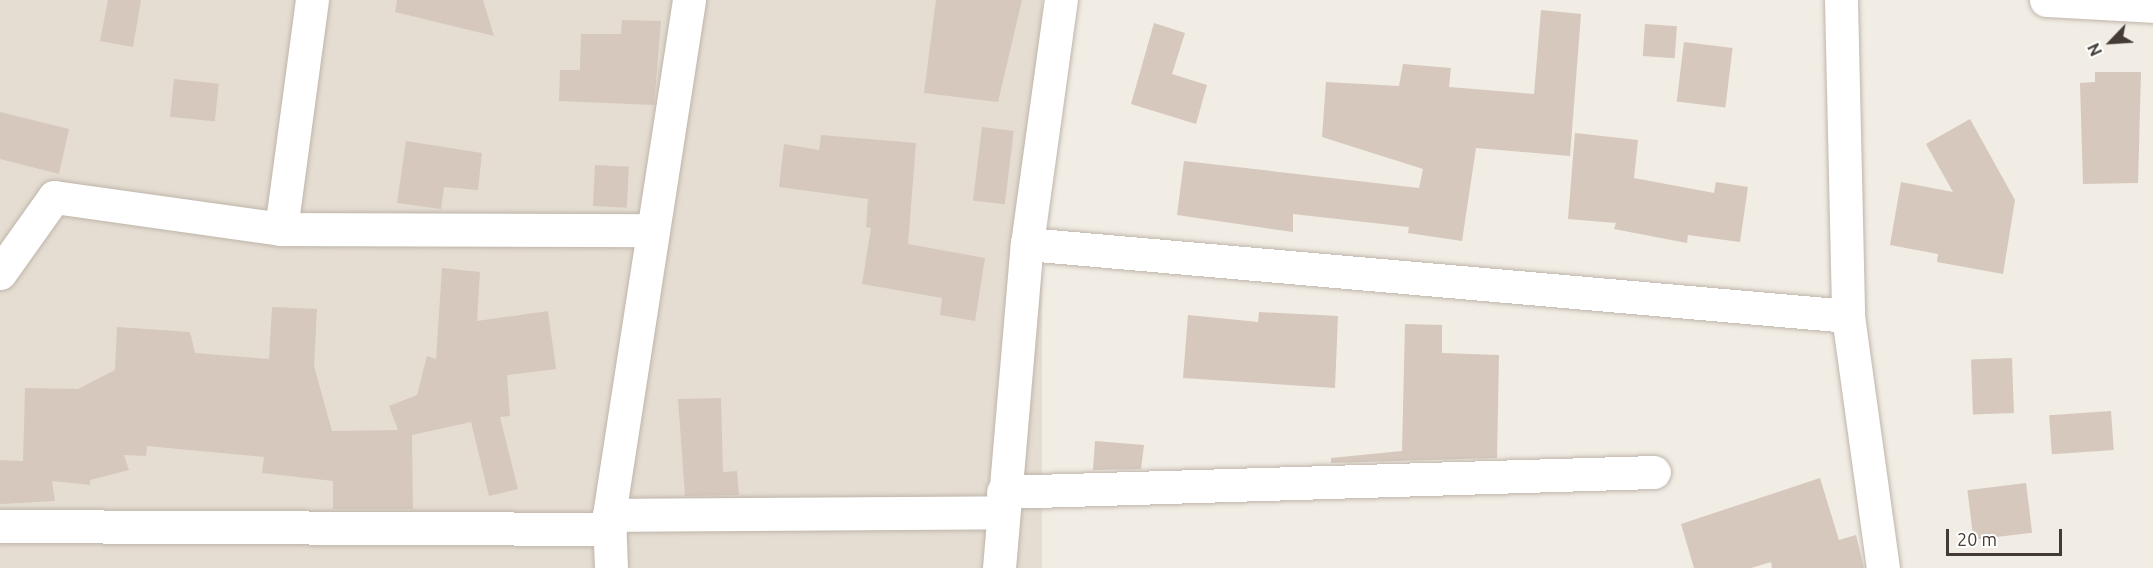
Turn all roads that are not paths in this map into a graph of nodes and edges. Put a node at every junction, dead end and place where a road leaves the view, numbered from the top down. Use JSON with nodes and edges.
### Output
{"nodes":[{"id":1,"x":312,"y":0,"type":"edge"},
{"id":2,"x":689,"y":0,"type":"edge"},
{"id":3,"x":1061,"y":0,"type":"edge"},
{"id":4,"x":1841,"y":0,"type":"edge"},
{"id":5,"x":2046,"y":0,"type":"edge"},
{"id":6,"x":2153,"y":6,"type":"edge"},
{"id":7,"x":281,"y":229,"type":"junction"},
{"id":8,"x":652,"y":230,"type":"junction"},
{"id":9,"x":1027,"y":244,"type":"junction"},
{"id":10,"x":0,"y":273,"type":"edge"},
{"id":11,"x":1848,"y":316,"type":"junction"},
{"id":12,"x":1654,"y":472,"type":"dead end"},
{"id":13,"x":1002,"y":502,"type":"junction"},
{"id":14,"x":610,"y":522,"type":"junction"},
{"id":15,"x":0,"y":526,"type":"edge"},
{"id":16,"x":611,"y":568,"type":"edge"},
{"id":17,"x":999,"y":568,"type":"edge"},
{"id":18,"x":1883,"y":568,"type":"edge"}],
"edges":[{"from":1,"to":7,"type":"street"},
{"from":2,"to":8,"type":"street"},
{"from":3,"to":9,"type":"street"},
{"from":4,"to":11,"type":"street"},
{"from":5,"to":6,"type":"street"},
{"from":7,"to":8,"type":"street"},
{"from":7,"to":10,"type":"street"},
{"from":8,"to":14,"type":"street"},
{"from":9,"to":11,"type":"street"},
{"from":9,"to":13,"type":"street"},
{"from":11,"to":18,"type":"street"},
{"from":12,"to":13,"type":"street"},
{"from":13,"to":14,"type":"street"},
{"from":13,"to":17,"type":"street"},
{"from":14,"to":15,"type":"street"},
{"from":14,"to":16,"type":"street"}]}
